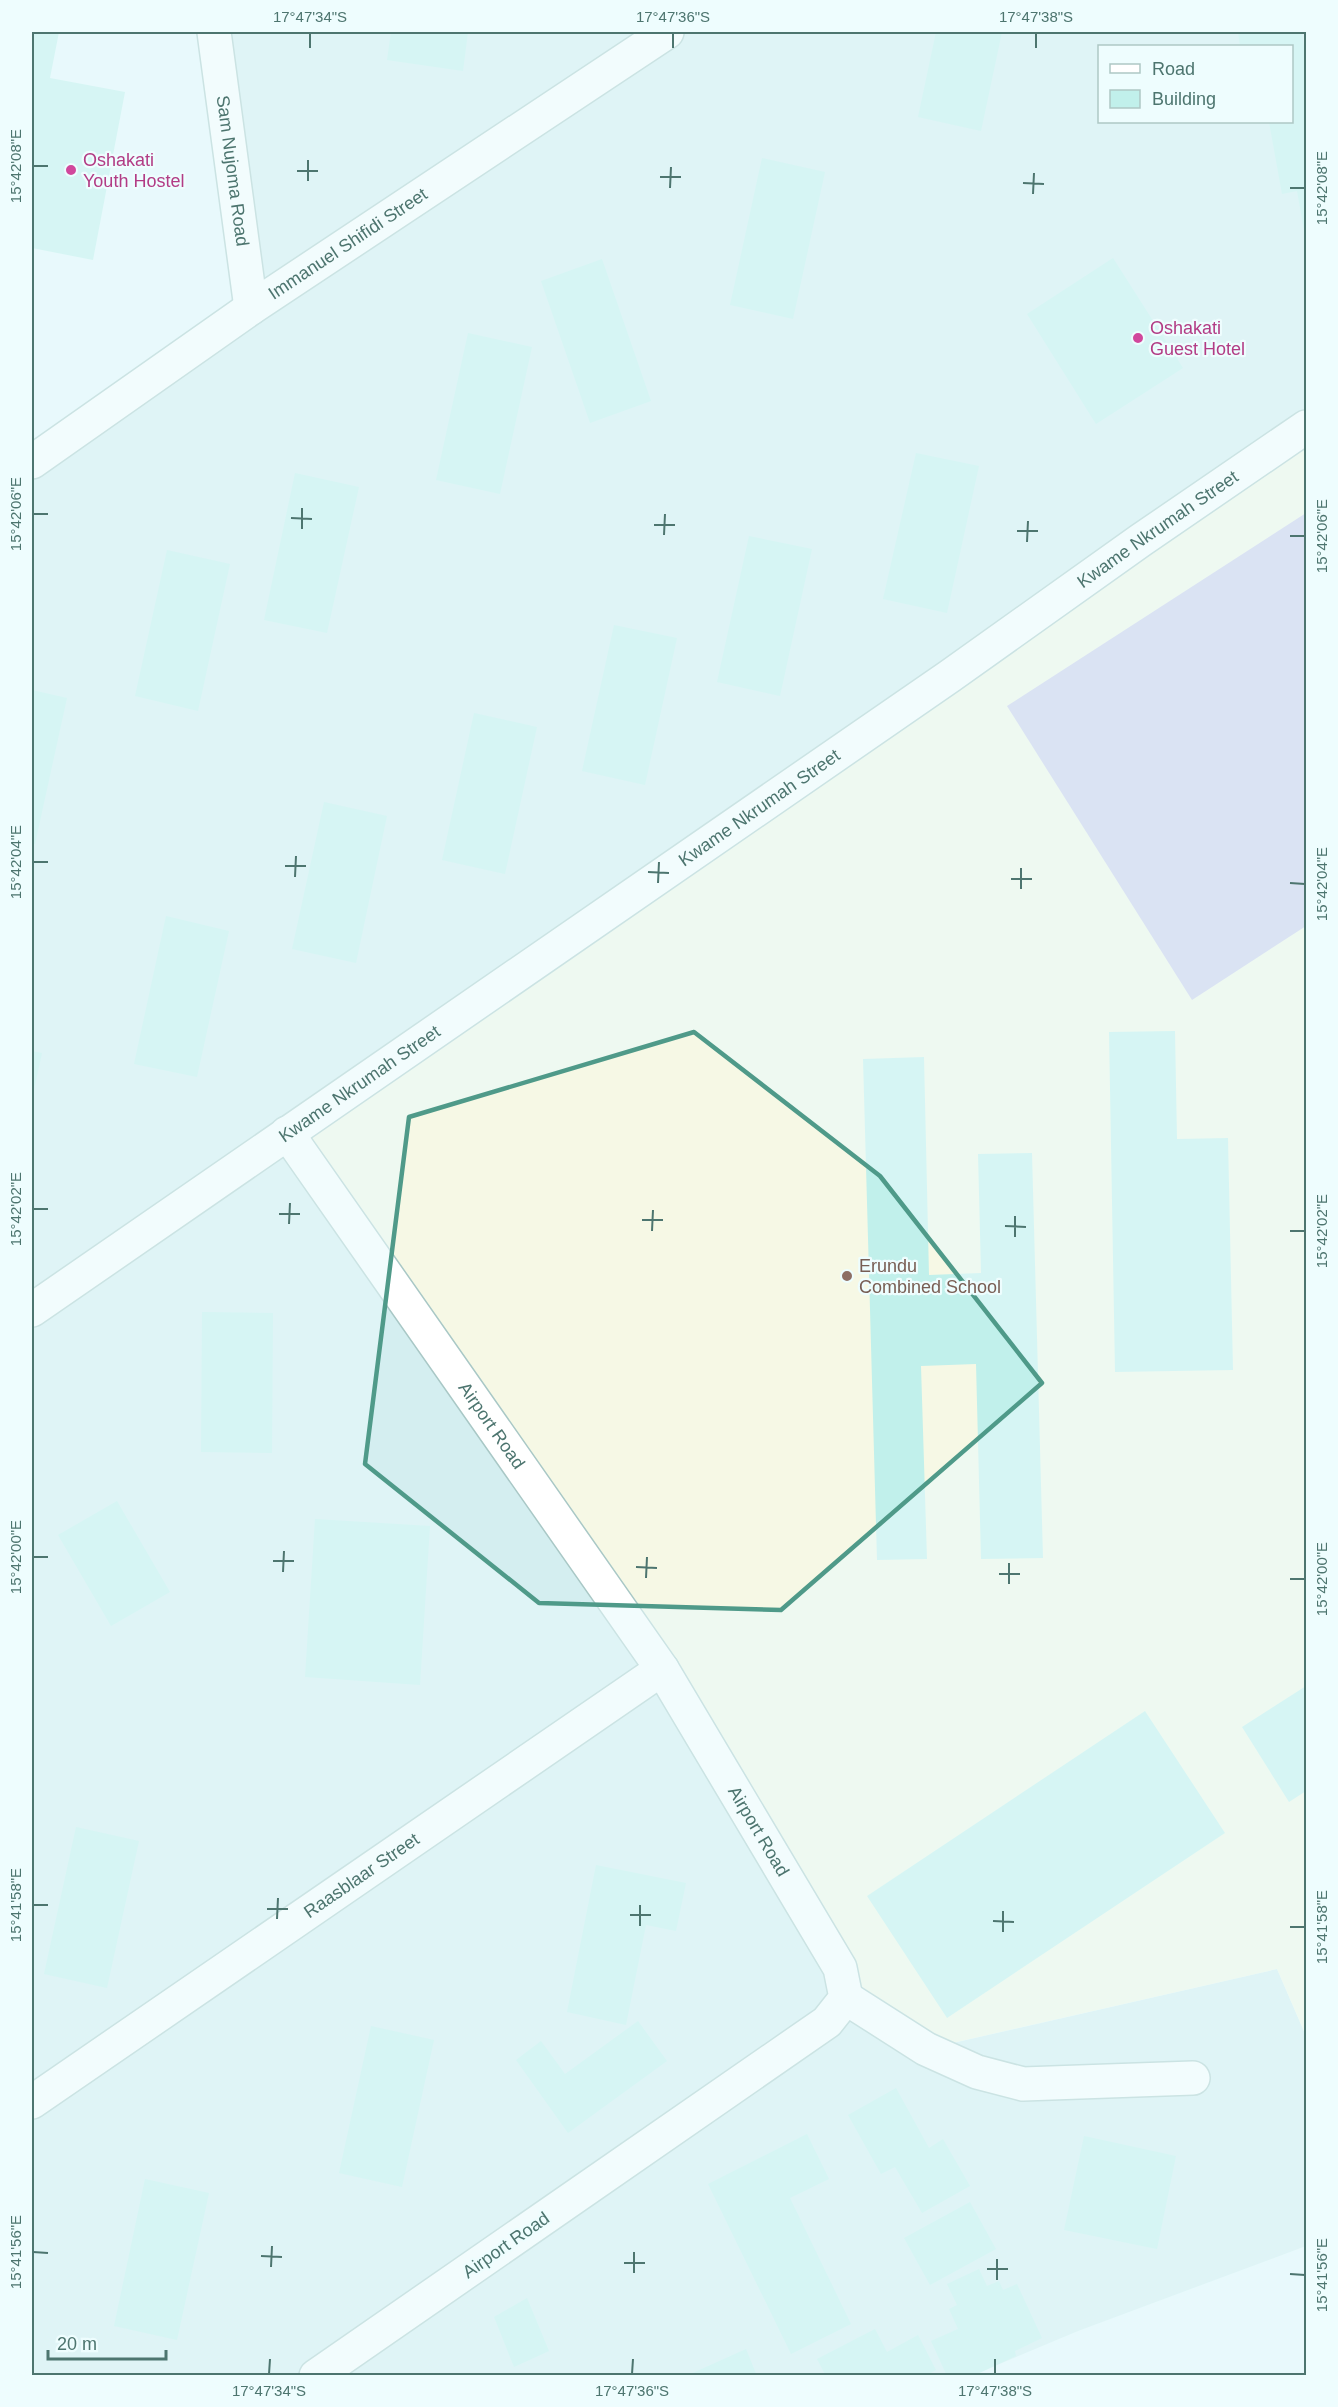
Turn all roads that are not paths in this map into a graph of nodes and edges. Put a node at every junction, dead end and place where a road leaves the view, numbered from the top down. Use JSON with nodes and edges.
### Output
{"nodes":[{"id":1,"x":214,"y":32,"type":"edge"},
{"id":2,"x":667,"y":32,"type":"edge"},
{"id":3,"x":251,"y":308,"type":"junction"},
{"id":4,"x":1306,"y":427,"type":"edge"},
{"id":5,"x":32,"y":462,"type":"edge"},
{"id":6,"x":287,"y":1133,"type":"junction"},
{"id":7,"x":32,"y":1310,"type":"edge"},
{"id":8,"x":662,"y":1669,"type":"junction"},
{"id":9,"x":846,"y":1998,"type":"junction"},
{"id":10,"x":1193,"y":2078,"type":"dead end"},
{"id":11,"x":32,"y":2102,"type":"edge"},
{"id":12,"x":316,"y":2376,"type":"edge"}],
"edges":[{"from":1,"to":3,"type":"street","name":"Sam Nujoma Road"},
{"from":2,"to":3,"type":"street","name":"Immanuel Shifidi Street"},
{"from":3,"to":5,"type":"street","name":"Immanuel Shifidi Street"},
{"from":4,"to":6,"type":"street","name":"Kwame Nkrumah Street"},
{"from":6,"to":7,"type":"street","name":"Kwame Nkrumah Street"},
{"from":6,"to":8,"type":"street","name":"Airport Road"},
{"from":8,"to":9,"type":"street","name":"Airport Road"},
{"from":8,"to":11,"type":"street","name":"Raasblaar Street"},
{"from":9,"to":10,"type":"street"},
{"from":9,"to":12,"type":"street","name":"Airport Road"}]}
